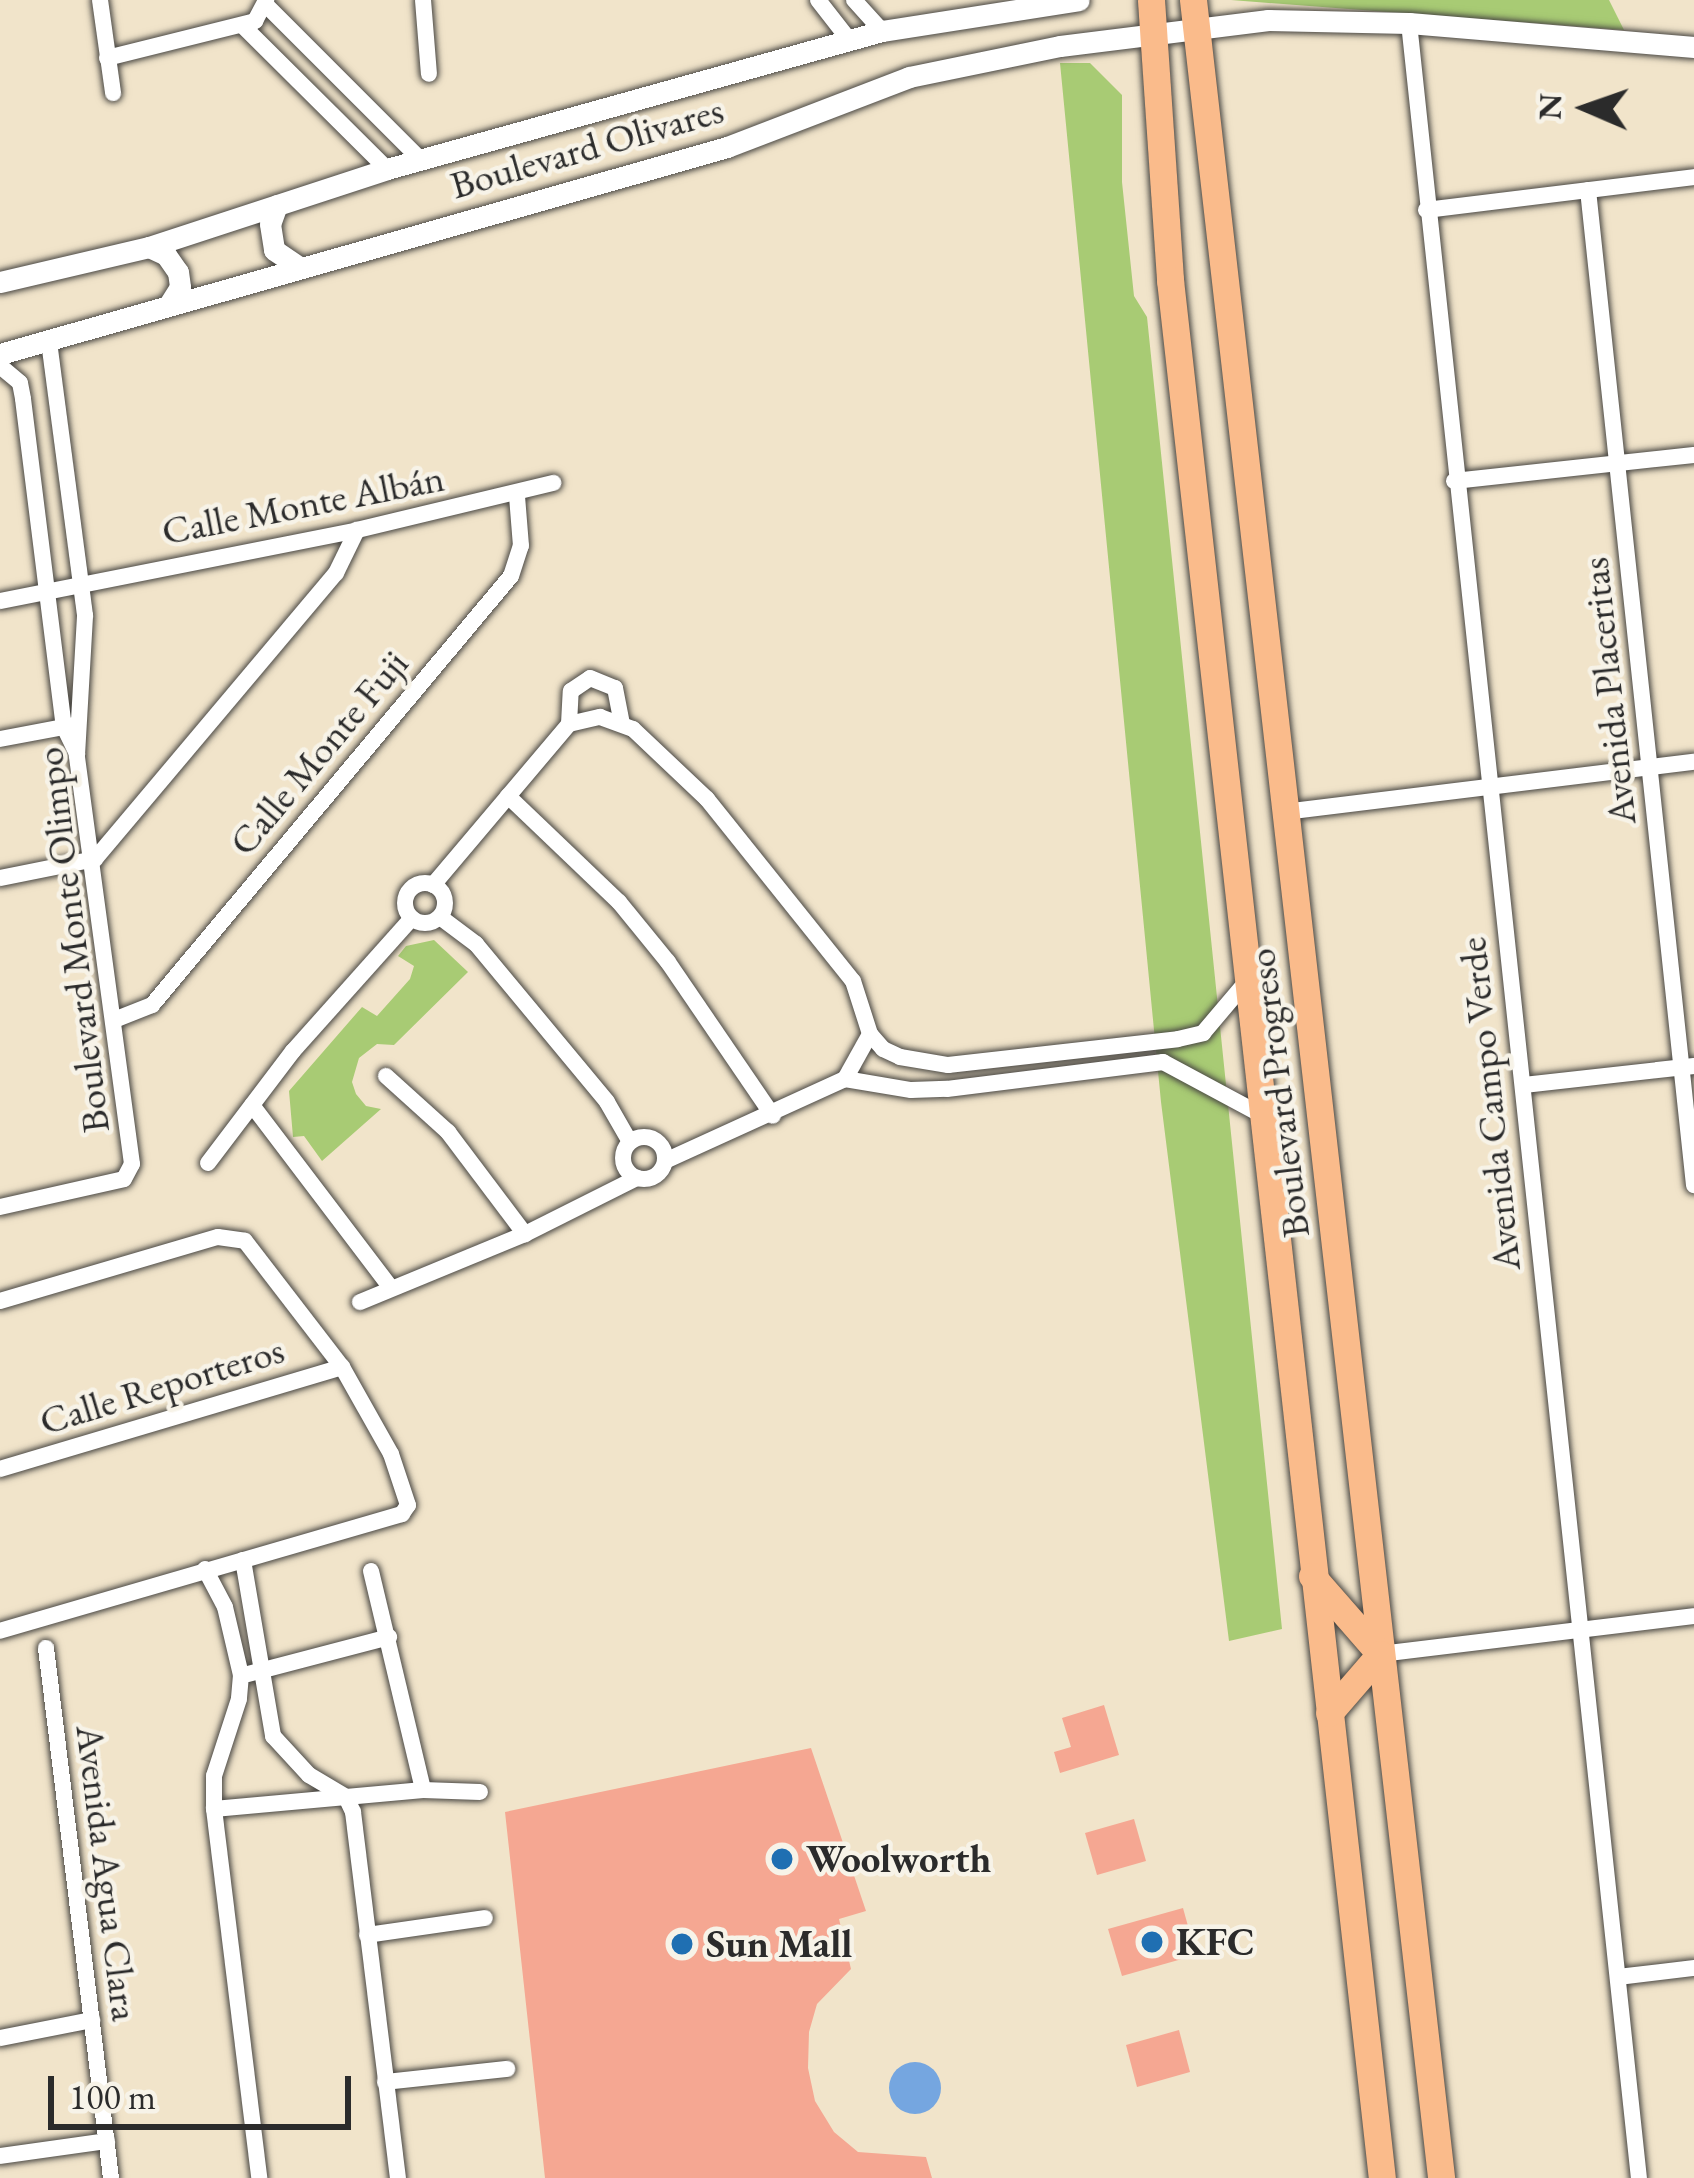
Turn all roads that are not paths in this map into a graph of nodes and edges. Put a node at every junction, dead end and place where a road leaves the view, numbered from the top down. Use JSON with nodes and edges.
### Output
{"nodes":[{"id":1,"x":100,"y":0,"type":"edge"},
{"id":2,"x":423,"y":0,"type":"edge"},
{"id":3,"x":818,"y":0,"type":"edge"},
{"id":4,"x":854,"y":0,"type":"edge"},
{"id":5,"x":1079,"y":0,"type":"edge"},
{"id":6,"x":1151,"y":0,"type":"edge"},
{"id":7,"x":259,"y":12,"type":"edge"},
{"id":8,"x":1195,"y":13,"type":"edge"},
{"id":9,"x":1408,"y":23,"type":"junction"},
{"id":10,"x":882,"y":32,"type":"junction"},
{"id":11,"x":1154,"y":32,"type":"junction"},
{"id":12,"x":850,"y":41,"type":"junction"},
{"id":13,"x":1694,"y":47,"type":"edge"},
{"id":14,"x":107,"y":58,"type":"junction"},
{"id":15,"x":429,"y":74,"type":"dead end"},
{"id":16,"x":113,"y":93,"type":"dead end"},
{"id":17,"x":421,"y":160,"type":"junction"},
{"id":18,"x":387,"y":169,"type":"junction"},
{"id":19,"x":1694,"y":177,"type":"edge"},
{"id":20,"x":1588,"y":190,"type":"junction"},
{"id":21,"x":277,"y":205,"type":"junction"},
{"id":22,"x":1426,"y":210,"type":"junction"},
{"id":23,"x":148,"y":247,"type":"junction"},
{"id":24,"x":301,"y":268,"type":"junction"},
{"id":25,"x":0,"y":282,"type":"edge"},
{"id":26,"x":168,"y":306,"type":"junction"},
{"id":27,"x":49,"y":342,"type":"junction"},
{"id":28,"x":0,"y":354,"type":"edge"},
{"id":29,"x":0,"y":366,"type":"edge"},
{"id":30,"x":1694,"y":455,"type":"edge"},
{"id":31,"x":1618,"y":463,"type":"junction"},
{"id":32,"x":1454,"y":481,"type":"junction"},
{"id":33,"x":553,"y":483,"type":"dead end"},
{"id":34,"x":517,"y":496,"type":"junction"},
{"id":35,"x":357,"y":530,"type":"junction"},
{"id":36,"x":65,"y":587,"type":"junction"},
{"id":37,"x":0,"y":601,"type":"edge"},
{"id":38,"x":622,"y":723,"type":"junction"},
{"id":39,"x":569,"y":724,"type":"junction"},
{"id":40,"x":73,"y":726,"type":"junction"},
{"id":41,"x":0,"y":739,"type":"edge"},
{"id":42,"x":1694,"y":762,"type":"edge"},
{"id":43,"x":1651,"y":766,"type":"junction"},
{"id":44,"x":1490,"y":786,"type":"junction"},
{"id":45,"x":508,"y":796,"type":"junction"},
{"id":46,"x":1284,"y":812,"type":"junction"},
{"id":47,"x":94,"y":860,"type":"junction"},
{"id":48,"x":0,"y":878,"type":"edge"},
{"id":49,"x":433,"y":885,"type":"junction"},
{"id":50,"x":440,"y":917,"type":"junction"},
{"id":51,"x":412,"y":918,"type":"junction"},
{"id":52,"x":1247,"y":981,"type":"junction"},
{"id":53,"x":114,"y":1020,"type":"junction"},
{"id":54,"x":870,"y":1034,"type":"junction"},
{"id":55,"x":1118,"y":1056,"type":"junction"},
{"id":56,"x":948,"y":1065,"type":"junction"},
{"id":57,"x":1688,"y":1067,"type":"edge"},
{"id":58,"x":386,"y":1076,"type":"dead end"},
{"id":59,"x":845,"y":1079,"type":"junction"},
{"id":60,"x":1524,"y":1085,"type":"junction"},
{"id":61,"x":947,"y":1089,"type":"junction"},
{"id":62,"x":252,"y":1105,"type":"junction"},
{"id":63,"x":1262,"y":1115,"type":"junction"},
{"id":64,"x":773,"y":1116,"type":"junction"},
{"id":65,"x":630,"y":1142,"type":"junction"},
{"id":66,"x":665,"y":1161,"type":"junction"},
{"id":67,"x":208,"y":1163,"type":"dead end"},
{"id":68,"x":637,"y":1178,"type":"junction"},
{"id":69,"x":1694,"y":1185,"type":"edge"},
{"id":70,"x":0,"y":1207,"type":"edge"},
{"id":71,"x":525,"y":1234,"type":"junction"},
{"id":72,"x":391,"y":1288,"type":"junction"},
{"id":73,"x":0,"y":1301,"type":"edge"},
{"id":74,"x":360,"y":1302,"type":"dead end"},
{"id":75,"x":342,"y":1367,"type":"junction"},
{"id":76,"x":0,"y":1469,"type":"edge"},
{"id":77,"x":243,"y":1560,"type":"junction"},
{"id":78,"x":206,"y":1569,"type":"junction"},
{"id":79,"x":371,"y":1571,"type":"dead end"},
{"id":80,"x":1312,"y":1576,"type":"junction"},
{"id":81,"x":250,"y":1602,"type":"junction"},
{"id":82,"x":225,"y":1607,"type":"junction"},
{"id":83,"x":1694,"y":1616,"type":"edge"},
{"id":84,"x":0,"y":1630,"type":"edge"},
{"id":85,"x":1578,"y":1630,"type":"junction"},
{"id":86,"x":389,"y":1637,"type":"junction"},
{"id":87,"x":46,"y":1648,"type":"dead end"},
{"id":88,"x":1380,"y":1654,"type":"junction"},
{"id":89,"x":249,"y":1673,"type":"junction"},
{"id":90,"x":1329,"y":1713,"type":"junction"},
{"id":91,"x":423,"y":1790,"type":"junction"},
{"id":92,"x":481,"y":1792,"type":"dead end"},
{"id":93,"x":346,"y":1797,"type":"junction"},
{"id":94,"x":214,"y":1809,"type":"junction"},
{"id":95,"x":485,"y":1918,"type":"dead end"},
{"id":96,"x":368,"y":1935,"type":"junction"},
{"id":97,"x":1694,"y":1968,"type":"edge"},
{"id":98,"x":1618,"y":1977,"type":"junction"},
{"id":99,"x":92,"y":2020,"type":"junction"},
{"id":100,"x":0,"y":2038,"type":"edge"},
{"id":101,"x":507,"y":2068,"type":"dead end"},
{"id":102,"x":385,"y":2082,"type":"junction"},
{"id":103,"x":107,"y":2141,"type":"junction"},
{"id":104,"x":0,"y":2156,"type":"edge"},
{"id":105,"x":111,"y":2178,"type":"edge"},
{"id":106,"x":259,"y":2178,"type":"edge"},
{"id":107,"x":398,"y":2178,"type":"edge"},
{"id":108,"x":1382,"y":2178,"type":"edge"},
{"id":109,"x":1441,"y":2178,"type":"edge"},
{"id":110,"x":1639,"y":2178,"type":"edge"}],
"edges":[{"from":1,"to":14,"type":"street"},
{"from":2,"to":15,"type":"street"},
{"from":3,"to":12,"type":"street"},
{"from":4,"to":10,"type":"street"},
{"from":5,"to":10,"type":"street","name":"Boulevard Olivares"},
{"from":6,"to":11,"type":"main road","name":"Boulevard Progreso"},
{"from":7,"to":14,"type":"street"},
{"from":7,"to":17,"type":"street"},
{"from":7,"to":18,"type":"street"},
{"from":8,"to":9,"type":"street","name":"Boulevard Olivares"},
{"from":8,"to":11,"type":"street","name":"Boulevard Olivares"},
{"from":8,"to":46,"type":"main road","name":"Boulevard Progreso"},
{"from":9,"to":13,"type":"street","name":"Boulevard Olivares"},
{"from":9,"to":22,"type":"street","name":"Avenida Campo Verde"},
{"from":10,"to":12,"type":"street","name":"Boulevard Olivares"},
{"from":11,"to":24,"type":"street","name":"Boulevard Olivares"},
{"from":11,"to":52,"type":"main road","name":"Boulevard Progreso"},
{"from":12,"to":17,"type":"street","name":"Boulevard Olivares"},
{"from":14,"to":16,"type":"street"},
{"from":17,"to":18,"type":"street","name":"Boulevard Olivares"},
{"from":18,"to":21,"type":"street","name":"Boulevard Olivares"},
{"from":19,"to":20,"type":"street"},
{"from":20,"to":22,"type":"street"},
{"from":20,"to":31,"type":"street","name":"Avenida Placeritas"},
{"from":21,"to":23,"type":"street","name":"Boulevard Olivares"},
{"from":21,"to":24,"type":"street"},
{"from":22,"to":32,"type":"street","name":"Avenida Campo Verde"},
{"from":23,"to":25,"type":"street","name":"Boulevard Olivares"},
{"from":23,"to":26,"type":"street"},
{"from":24,"to":26,"type":"street","name":"Boulevard Olivares"},
{"from":26,"to":27,"type":"street","name":"Boulevard Olivares"},
{"from":27,"to":28,"type":"street","name":"Boulevard Olivares"},
{"from":27,"to":36,"type":"street","name":"Boulevard Monte Olimpo"},
{"from":29,"to":36,"type":"street"},
{"from":30,"to":31,"type":"street"},
{"from":31,"to":32,"type":"street"},
{"from":31,"to":43,"type":"street","name":"Avenida Placeritas"},
{"from":32,"to":44,"type":"street","name":"Avenida Campo Verde"},
{"from":33,"to":34,"type":"street","name":"Calle Monte Albán"},
{"from":34,"to":35,"type":"street","name":"Calle Monte Albán"},
{"from":34,"to":53,"type":"street","name":"Calle Monte Fuji"},
{"from":35,"to":36,"type":"street","name":"Calle Monte Albán"},
{"from":35,"to":47,"type":"street"},
{"from":36,"to":37,"type":"street","name":"Calle Monte Albán"},
{"from":36,"to":40,"type":"street","name":"Boulevard Monte Olimpo"},
{"from":36,"to":40,"type":"street"},
{"from":38,"to":39,"type":"street"},
{"from":38,"to":39,"type":"street"},
{"from":38,"to":54,"type":"street"},
{"from":39,"to":45,"type":"street"},
{"from":40,"to":41,"type":"street"},
{"from":40,"to":47,"type":"street","name":"Boulevard Monte Olimpo"},
{"from":42,"to":43,"type":"street"},
{"from":43,"to":44,"type":"street"},
{"from":43,"to":57,"type":"street","name":"Avenida Placeritas"},
{"from":44,"to":46,"type":"street"},
{"from":44,"to":60,"type":"street","name":"Avenida Campo Verde"},
{"from":45,"to":49,"type":"street"},
{"from":45,"to":64,"type":"street"},
{"from":46,"to":88,"type":"main road","name":"Boulevard Progreso"},
{"from":47,"to":48,"type":"street"},
{"from":47,"to":53,"type":"street","name":"Boulevard Monte Olimpo"},
{"from":49,"to":50,"type":"street"},
{"from":49,"to":51,"type":"street"},
{"from":50,"to":51,"type":"street"},
{"from":50,"to":65,"type":"street"},
{"from":51,"to":62,"type":"street"},
{"from":52,"to":55,"type":"street"},
{"from":52,"to":63,"type":"main road","name":"Boulevard Progreso"},
{"from":53,"to":70,"type":"street","name":"Boulevard Monte Olimpo"},
{"from":54,"to":56,"type":"street"},
{"from":54,"to":59,"type":"street"},
{"from":55,"to":56,"type":"street"},
{"from":55,"to":61,"type":"street"},
{"from":55,"to":63,"type":"street"},
{"from":56,"to":61,"type":"street"},
{"from":57,"to":60,"type":"street"},
{"from":57,"to":69,"type":"street","name":"Avenida Placeritas"},
{"from":58,"to":71,"type":"street"},
{"from":59,"to":61,"type":"street"},
{"from":59,"to":64,"type":"street"},
{"from":60,"to":85,"type":"street","name":"Avenida Campo Verde"},
{"from":62,"to":67,"type":"street"},
{"from":62,"to":72,"type":"street"},
{"from":63,"to":80,"type":"main road","name":"Boulevard Progreso"},
{"from":64,"to":66,"type":"street"},
{"from":65,"to":66,"type":"street"},
{"from":65,"to":68,"type":"street"},
{"from":66,"to":68,"type":"street"},
{"from":68,"to":71,"type":"street"},
{"from":71,"to":72,"type":"street"},
{"from":72,"to":74,"type":"street"},
{"from":73,"to":75,"type":"street"},
{"from":75,"to":76,"type":"street","name":"Calle Reporteros"},
{"from":75,"to":77,"type":"street"},
{"from":77,"to":78,"type":"street"},
{"from":77,"to":81,"type":"street"},
{"from":78,"to":82,"type":"street"},
{"from":78,"to":84,"type":"street"},
{"from":79,"to":86,"type":"street"},
{"from":80,"to":88,"type":"main road"},
{"from":80,"to":90,"type":"main road","name":"Boulevard Progreso"},
{"from":81,"to":82,"type":"street"},
{"from":81,"to":89,"type":"street"},
{"from":82,"to":89,"type":"street"},
{"from":83,"to":85,"type":"street"},
{"from":85,"to":88,"type":"street"},
{"from":85,"to":98,"type":"street","name":"Avenida Campo Verde"},
{"from":86,"to":89,"type":"street"},
{"from":86,"to":91,"type":"street"},
{"from":87,"to":99,"type":"street","name":"Avenida Agua Clara"},
{"from":88,"to":90,"type":"main road"},
{"from":88,"to":109,"type":"main road","name":"Boulevard Progreso"},
{"from":89,"to":93,"type":"street"},
{"from":89,"to":94,"type":"street"},
{"from":90,"to":108,"type":"main road","name":"Boulevard Progreso"},
{"from":91,"to":92,"type":"street"},
{"from":91,"to":93,"type":"street"},
{"from":93,"to":94,"type":"street"},
{"from":93,"to":96,"type":"street"},
{"from":94,"to":106,"type":"street"},
{"from":95,"to":96,"type":"street"},
{"from":96,"to":102,"type":"street"},
{"from":97,"to":98,"type":"street"},
{"from":98,"to":110,"type":"street","name":"Avenida Campo Verde"},
{"from":99,"to":100,"type":"street"},
{"from":99,"to":103,"type":"street","name":"Avenida Agua Clara"},
{"from":101,"to":102,"type":"street"},
{"from":102,"to":107,"type":"street"},
{"from":103,"to":104,"type":"street"},
{"from":103,"to":105,"type":"street","name":"Avenida Agua Clara"}]}
